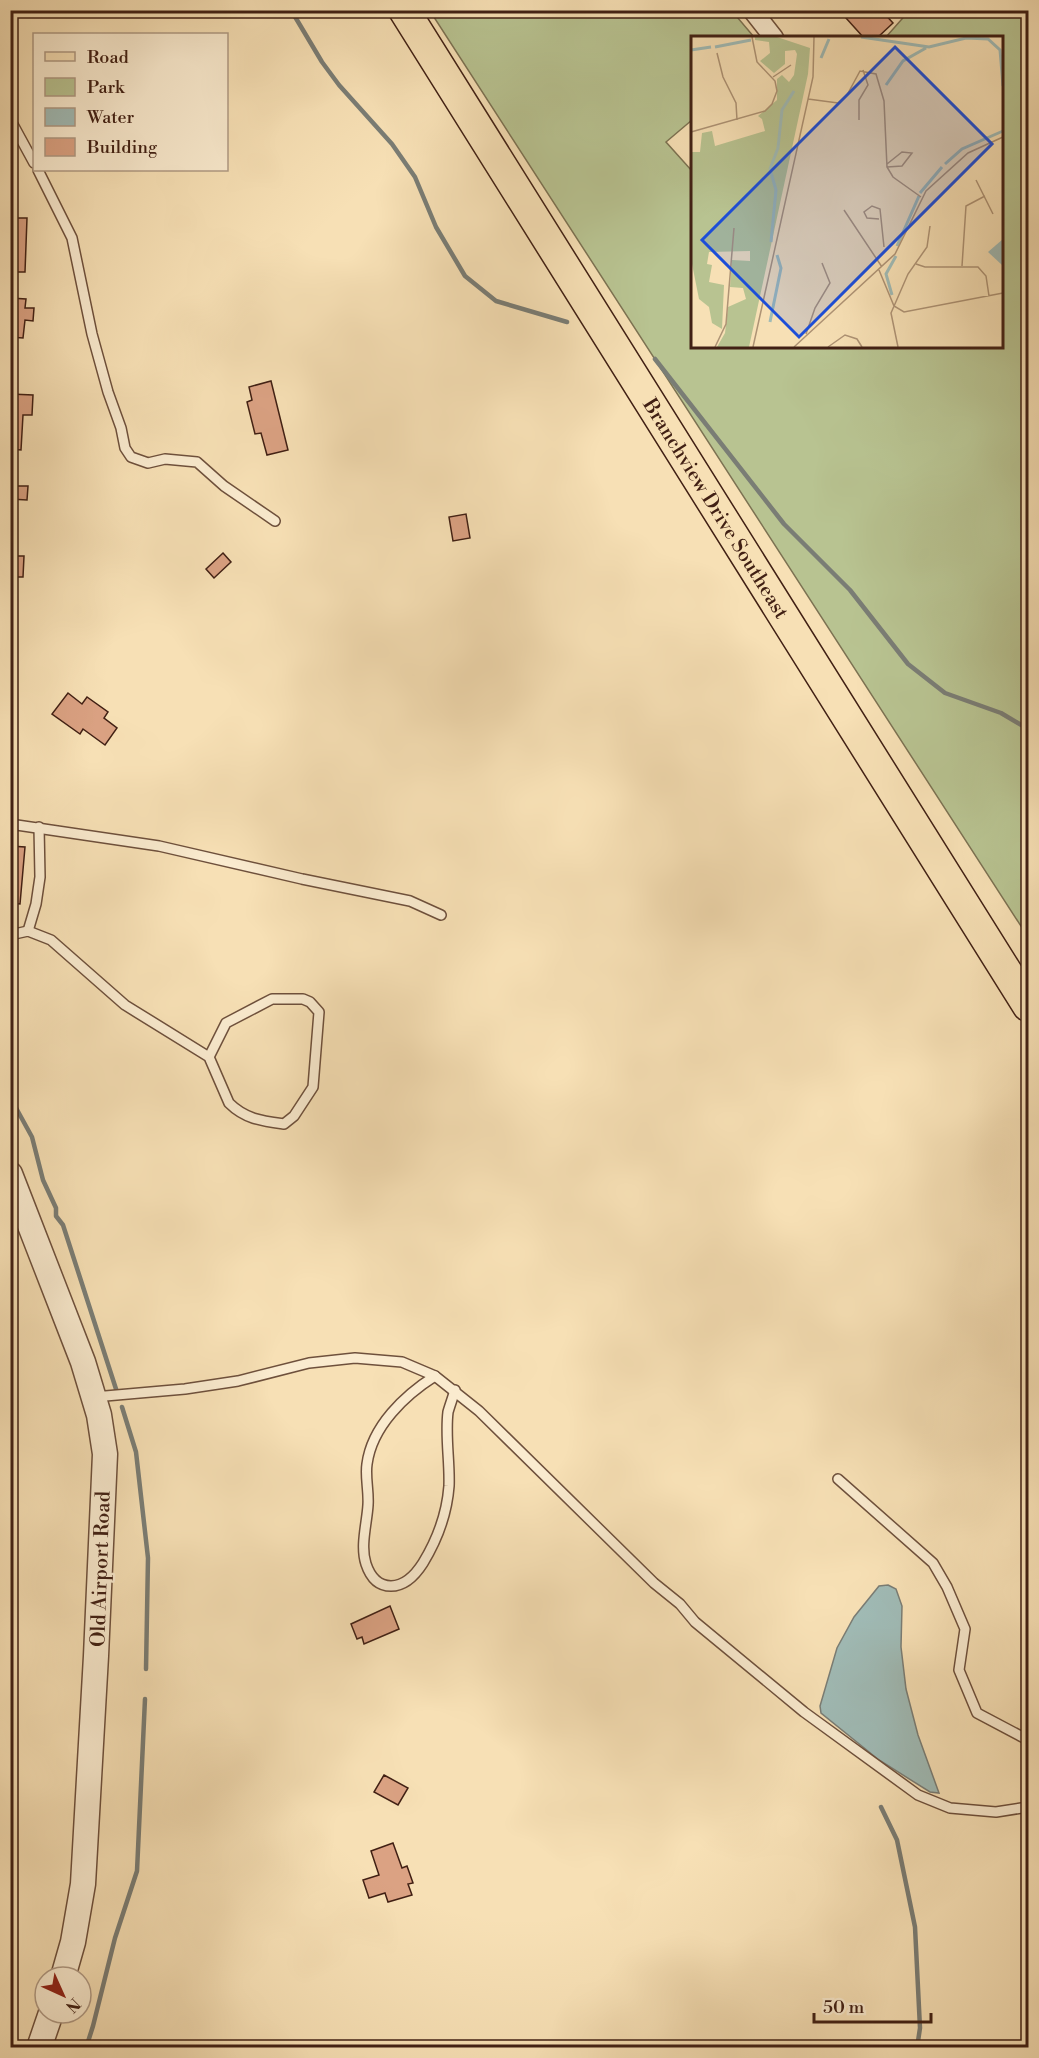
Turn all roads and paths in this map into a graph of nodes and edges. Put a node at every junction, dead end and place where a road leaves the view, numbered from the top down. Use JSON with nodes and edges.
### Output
{"nodes":[{"id":1,"x":404,"y":10,"type":"edge"},
{"id":2,"x":752,"y":10,"type":"edge"},
{"id":3,"x":772,"y":36,"type":"edge"},
{"id":4,"x":10,"y":119,"type":"edge"},
{"id":5,"x":33,"y":161,"type":"edge"},
{"id":6,"x":39,"y":171,"type":"edge"},
{"id":7,"x":275,"y":521,"type":"dead end"},
{"id":8,"x":10,"y":824,"type":"edge"},
{"id":9,"x":39,"y":827,"type":"junction"},
{"id":10,"x":441,"y":915,"type":"dead end"},
{"id":11,"x":28,"y":931,"type":"junction"},
{"id":12,"x":10,"y":935,"type":"edge"},
{"id":13,"x":1029,"y":1006,"type":"edge"},
{"id":14,"x":209,"y":1057,"type":"junction"},
{"id":15,"x":10,"y":1174,"type":"edge"},
{"id":16,"x":435,"y":1376,"type":"junction"},
{"id":17,"x":455,"y":1390,"type":"junction"},
{"id":18,"x":94,"y":1397,"type":"junction"},
{"id":19,"x":838,"y":1479,"type":"dead end"},
{"id":20,"x":1029,"y":1740,"type":"edge"},
{"id":21,"x":1029,"y":1806,"type":"edge"},
{"id":22,"x":66,"y":1965,"type":"edge"},
{"id":23,"x":47,"y":2025,"type":"edge"},
{"id":24,"x":39,"y":2048,"type":"edge"}],
"edges":[{"from":1,"to":13,"type":"main road","name":"Branchview Drive Southeast"},
{"from":2,"to":3,"type":"street"},
{"from":4,"to":5,"type":"lane"},
{"from":6,"to":7,"type":"lane"},
{"from":8,"to":9,"type":"lane"},
{"from":9,"to":10,"type":"lane"},
{"from":9,"to":11,"type":"lane"},
{"from":11,"to":12,"type":"lane"},
{"from":11,"to":14,"type":"lane"},
{"from":14,"to":14,"type":"lane"},
{"from":15,"to":18,"type":"street","name":"Old Airport Road"},
{"from":16,"to":17,"type":"lane"},
{"from":16,"to":17,"type":"lane"},
{"from":16,"to":18,"type":"lane"},
{"from":17,"to":21,"type":"lane"},
{"from":18,"to":22,"type":"street","name":"Old Airport Road"},
{"from":19,"to":20,"type":"lane"},
{"from":23,"to":24,"type":"street"}]}
